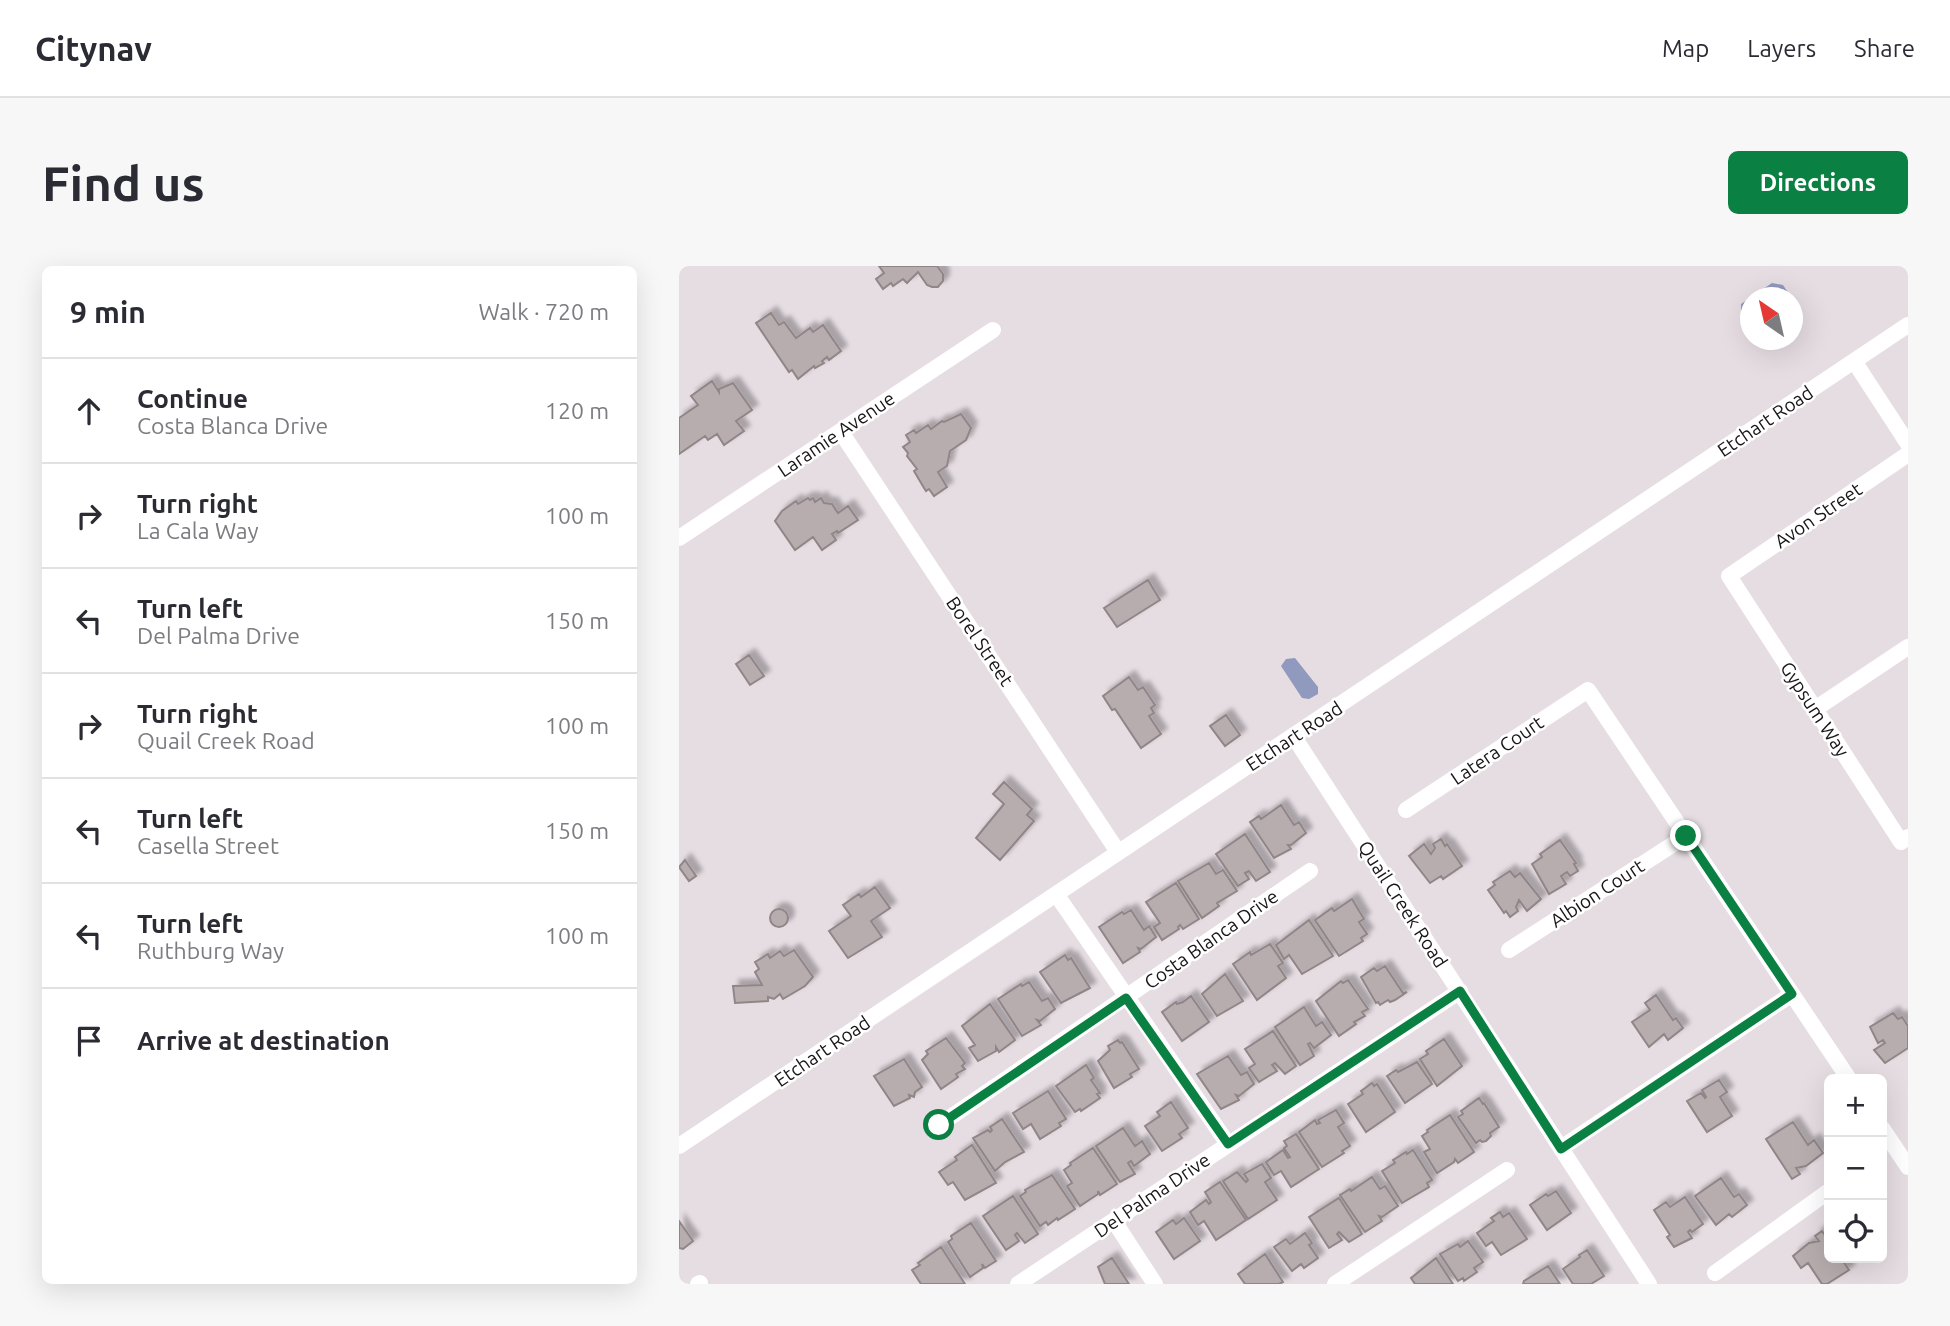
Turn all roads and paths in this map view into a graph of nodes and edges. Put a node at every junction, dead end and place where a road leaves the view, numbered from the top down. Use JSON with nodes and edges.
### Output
{"nodes":[{"id":1,"x":1908,"y":325,"type":"edge"},
{"id":2,"x":993,"y":330,"type":"dead end"},
{"id":3,"x":1854,"y":361,"type":"junction"},
{"id":4,"x":841,"y":432,"type":"junction"},
{"id":5,"x":1908,"y":444,"type":"edge"},
{"id":6,"x":1908,"y":454,"type":"edge"},
{"id":7,"x":679,"y":538,"type":"edge"},
{"id":8,"x":1729,"y":576,"type":"joint"},
{"id":9,"x":1908,"y":648,"type":"edge"},
{"id":10,"x":1815,"y":709,"type":"junction"},
{"id":11,"x":1294,"y":737,"type":"junction"},
{"id":12,"x":1406,"y":810,"type":"dead end"},
{"id":13,"x":1686,"y":836,"type":"junction"},
{"id":14,"x":1905,"y":839,"type":"edge"},
{"id":15,"x":1118,"y":852,"type":"junction"},
{"id":16,"x":1310,"y":871,"type":"dead end"},
{"id":17,"x":1056,"y":894,"type":"junction"},
{"id":18,"x":1509,"y":950,"type":"dead end"},
{"id":19,"x":1460,"y":991,"type":"junction"},
{"id":20,"x":1792,"y":994,"type":"junction"},
{"id":21,"x":1126,"y":998,"type":"junction"},
{"id":22,"x":1846,"y":1074,"type":"edge"},
{"id":23,"x":939,"y":1125,"type":"dead end"},
{"id":24,"x":1228,"y":1144,"type":"junction"},
{"id":25,"x":679,"y":1146,"type":"edge"},
{"id":26,"x":1561,"y":1149,"type":"junction"},
{"id":27,"x":1888,"y":1150,"type":"edge"},
{"id":28,"x":1908,"y":1167,"type":"edge"},
{"id":29,"x":1507,"y":1170,"type":"dead end"},
{"id":30,"x":1824,"y":1195,"type":"edge"},
{"id":31,"x":1114,"y":1221,"type":"junction"},
{"id":32,"x":1715,"y":1273,"type":"dead end"},
{"id":33,"x":1019,"y":1284,"type":"edge"},
{"id":34,"x":1155,"y":1284,"type":"edge"},
{"id":35,"x":1335,"y":1284,"type":"edge"},
{"id":36,"x":1649,"y":1284,"type":"edge"}],
"edges":[{"from":1,"to":3,"type":"street","name":"Etchart Road"},
{"from":2,"to":4,"type":"street","name":"Laramie Avenue"},
{"from":3,"to":5,"type":"street"},
{"from":3,"to":11,"type":"street","name":"Etchart Road"},
{"from":4,"to":7,"type":"street","name":"Laramie Avenue"},
{"from":4,"to":15,"type":"street","name":"Borel Street"},
{"from":6,"to":8,"type":"street","name":"Avon Street"},
{"from":8,"to":10,"type":"street","name":"Gypsum Way"},
{"from":9,"to":10,"type":"street"},
{"from":10,"to":14,"type":"street","name":"Gypsum Way"},
{"from":11,"to":15,"type":"street","name":"Etchart Road"},
{"from":11,"to":19,"type":"street","name":"Quail Creek Road"},
{"from":12,"to":13,"type":"street","name":"Latera Court"},
{"from":13,"to":18,"type":"street","name":"Albion Court"},
{"from":13,"to":20,"type":"street"},
{"from":15,"to":17,"type":"street","name":"Etchart Road"},
{"from":16,"to":21,"type":"street","name":"Costa Blanca Drive"},
{"from":17,"to":21,"type":"street"},
{"from":17,"to":25,"type":"street","name":"Etchart Road"},
{"from":19,"to":24,"type":"street","name":"Del Palma Drive"},
{"from":19,"to":26,"type":"street","name":"Quail Creek Road"},
{"from":20,"to":22,"type":"street"},
{"from":20,"to":26,"type":"street"},
{"from":21,"to":23,"type":"street","name":"Costa Blanca Drive"},
{"from":21,"to":24,"type":"street"},
{"from":24,"to":31,"type":"street","name":"Del Palma Drive"},
{"from":26,"to":36,"type":"street","name":"Quail Creek Road"},
{"from":27,"to":28,"type":"street"},
{"from":29,"to":35,"type":"street"},
{"from":30,"to":32,"type":"street"},
{"from":31,"to":33,"type":"street","name":"Del Palma Drive"},
{"from":31,"to":34,"type":"street"}]}
